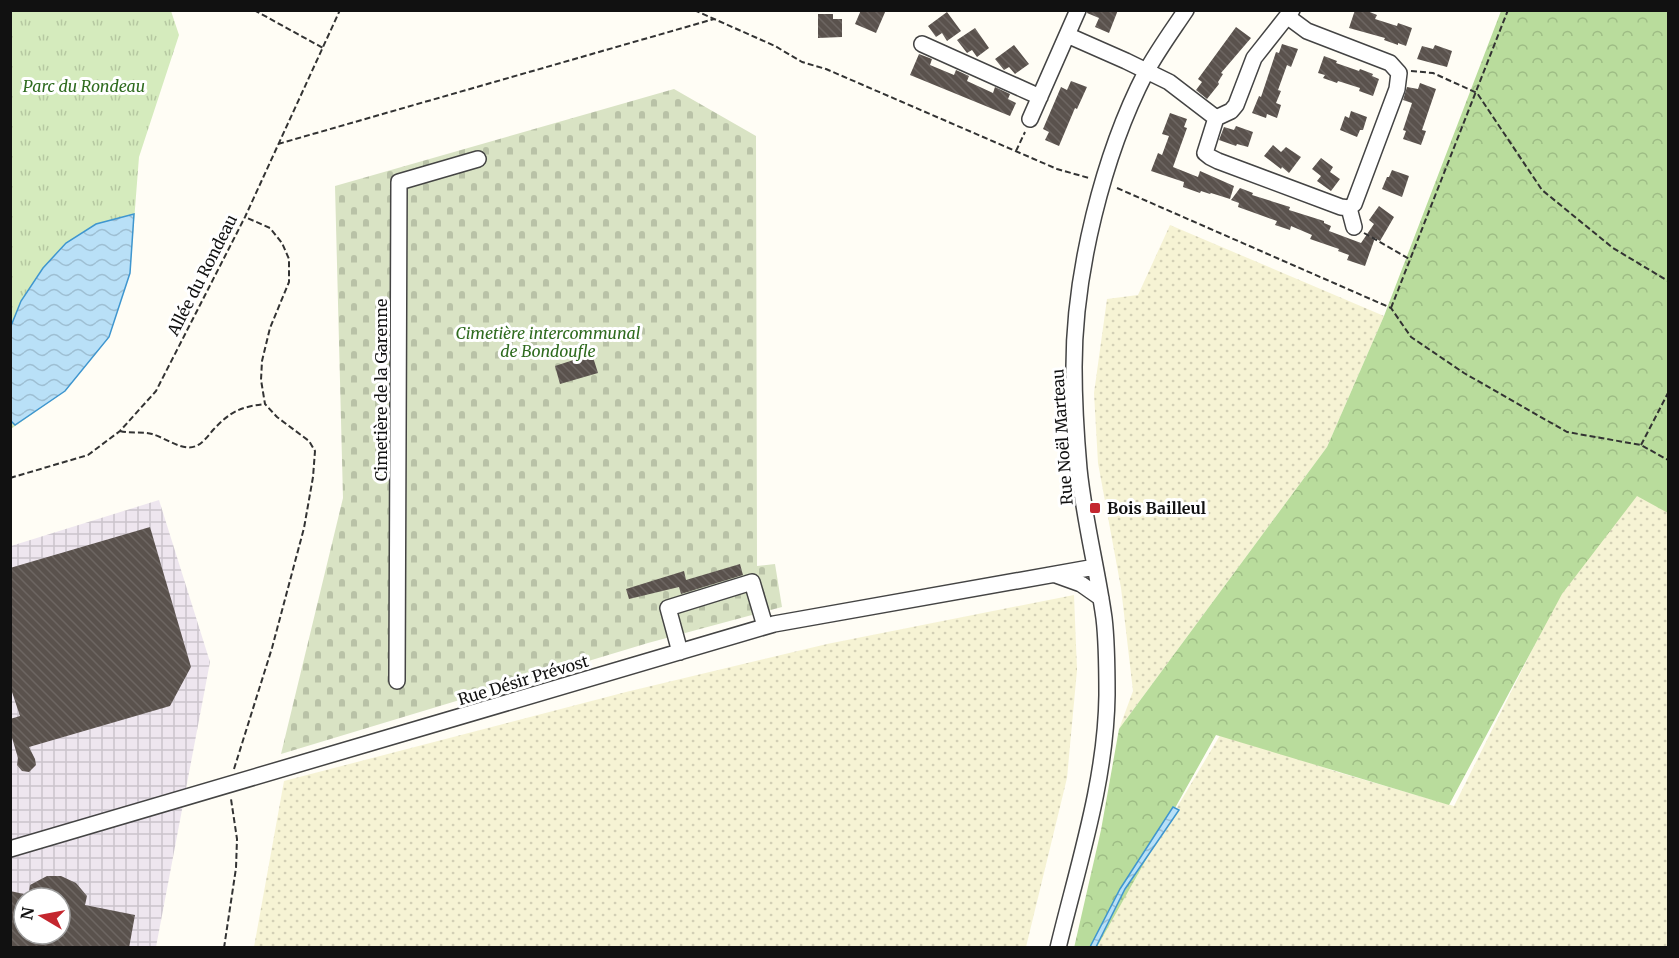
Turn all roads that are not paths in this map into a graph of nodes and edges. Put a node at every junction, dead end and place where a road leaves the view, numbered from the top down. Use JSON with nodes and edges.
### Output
{"nodes":[{"id":1,"x":1078,"y":10,"type":"edge"},
{"id":2,"x":1185,"y":10,"type":"edge"},
{"id":3,"x":1290,"y":14,"type":"edge"},
{"id":4,"x":1067,"y":35,"type":"junction"},
{"id":5,"x":922,"y":44,"type":"dead end"},
{"id":6,"x":1147,"y":72,"type":"junction"},
{"id":7,"x":1040,"y":97,"type":"junction"},
{"id":8,"x":1216,"y":118,"type":"junction"},
{"id":9,"x":1030,"y":119,"type":"road end"},
{"id":10,"x":478,"y":159,"type":"dead end"},
{"id":11,"x":1348,"y":208,"type":"junction"},
{"id":12,"x":1354,"y":227,"type":"road end"},
{"id":13,"x":1095,"y":567,"type":"junction"},
{"id":14,"x":1053,"y":574,"type":"junction"},
{"id":15,"x":1101,"y":598,"type":"junction"},
{"id":16,"x":765,"y":626,"type":"junction"},
{"id":17,"x":680,"y":652,"type":"junction"},
{"id":18,"x":398,"y":681,"type":"dead end"},
{"id":19,"x":10,"y":849,"type":"edge"},
{"id":20,"x":1058,"y":948,"type":"edge"}],
"edges":[{"from":1,"to":4,"type":"street"},
{"from":2,"to":6,"type":"street","name":"Rue Noël Marteau"},
{"from":3,"to":8,"type":"street"},
{"from":3,"to":11,"type":"street"},
{"from":4,"to":6,"type":"street"},
{"from":4,"to":7,"type":"street"},
{"from":5,"to":7,"type":"street"},
{"from":6,"to":8,"type":"street"},
{"from":6,"to":13,"type":"street","name":"Rue Noël Marteau"},
{"from":7,"to":9,"type":"street"},
{"from":8,"to":11,"type":"street"},
{"from":10,"to":18,"type":"street","name":"Cimetière de la Garenne"},
{"from":11,"to":12,"type":"street"},
{"from":13,"to":14,"type":"street","name":"Rue Désir Prévost"},
{"from":13,"to":15,"type":"street","name":"Rue Noël Marteau"},
{"from":14,"to":15,"type":"street"},
{"from":14,"to":16,"type":"street","name":"Rue Désir Prévost"},
{"from":15,"to":20,"type":"street","name":"Rue Noël Marteau"},
{"from":16,"to":17,"type":"street","name":"Rue Désir Prévost"},
{"from":16,"to":17,"type":"street"},
{"from":17,"to":19,"type":"street","name":"Rue Désir Prévost"}]}
